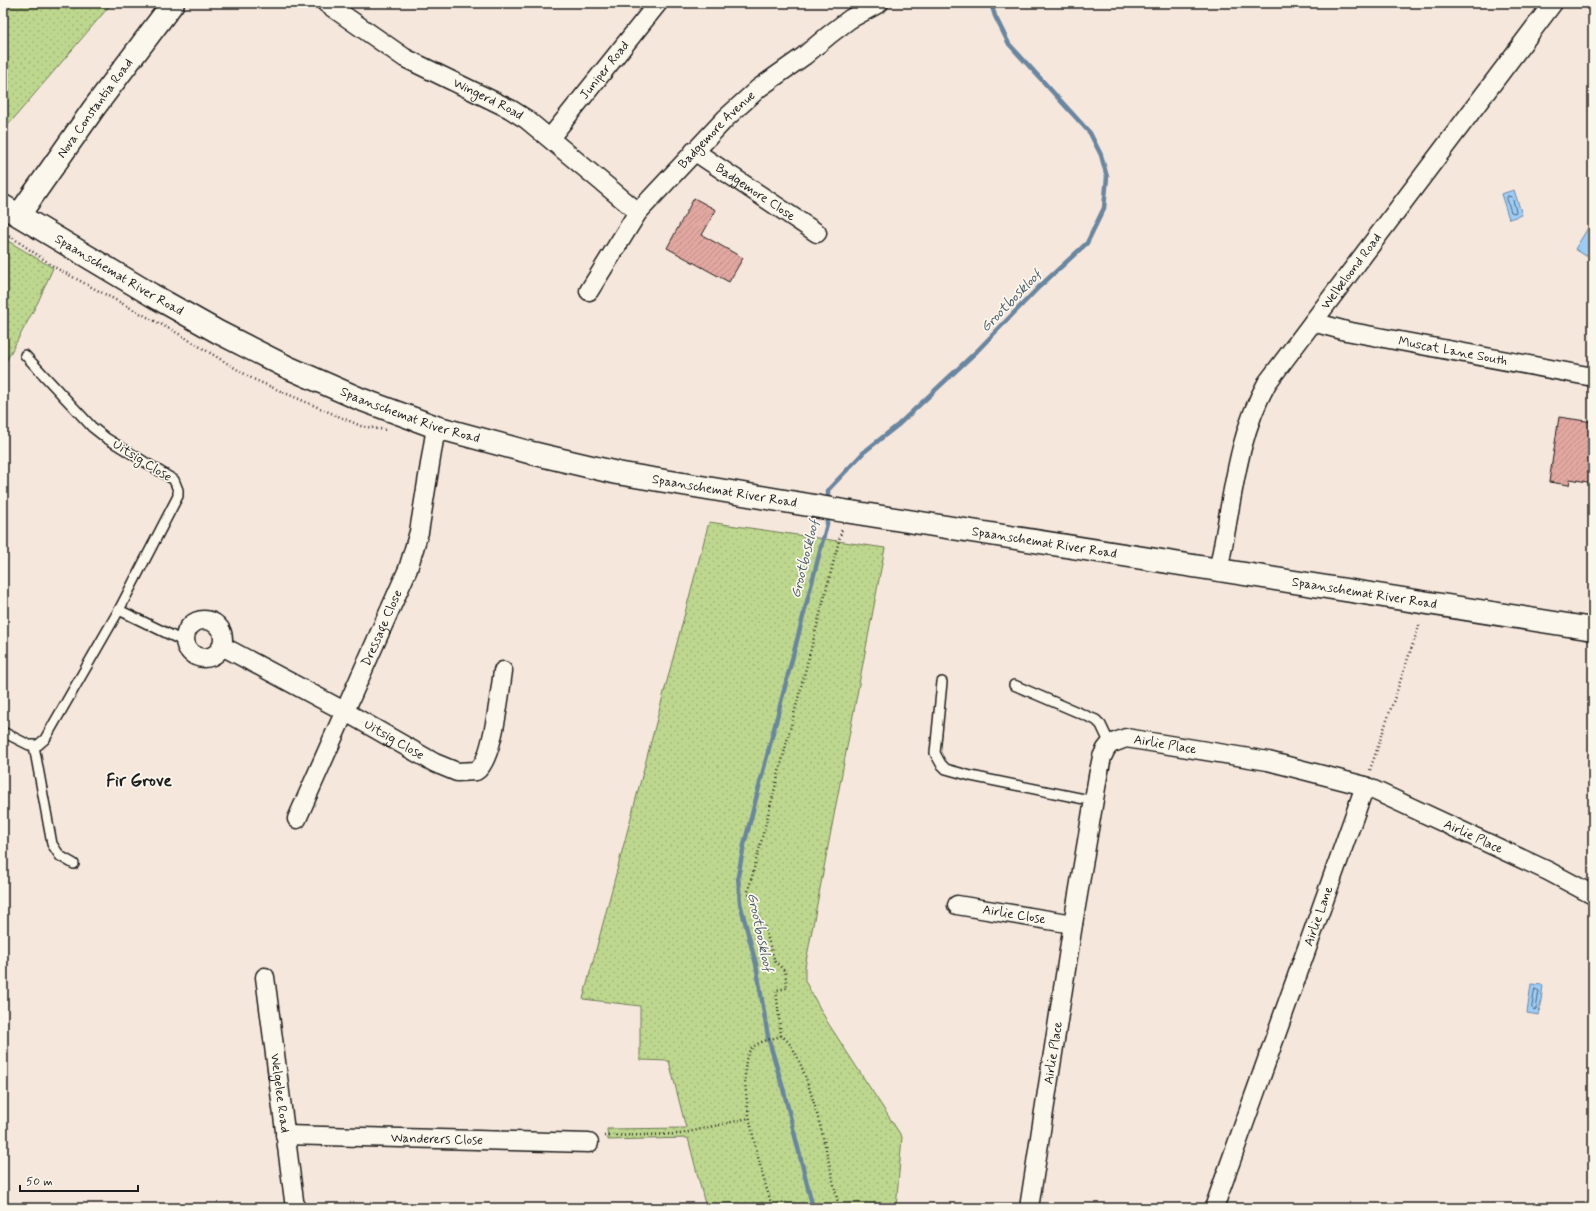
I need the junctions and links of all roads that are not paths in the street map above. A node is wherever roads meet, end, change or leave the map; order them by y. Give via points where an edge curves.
1 (173, 3) edge
2 (658, 3) edge
3 (879, 3) edge
4 (1552, 3) edge
5 (337, 6) edge
6 (550, 138) junction
7 (694, 151) junction
8 (11, 210) edge
9 (638, 212) junction
10 (817, 233) dead end
11 (589, 291) dead end
12 (1313, 322) junction
13 (25, 355) dead end
14 (1593, 377) edge
15 (436, 427) junction
16 (1218, 571) junction
17 (119, 610) junction
18 (1593, 630) edge
19 (185, 642) junction
20 (222, 646) junction
21 (503, 671) dead end
22 (942, 682) dead end
23 (1014, 685) dead end
24 (344, 711) junction
25 (3, 732) edge
26 (1110, 744) junction
27 (34, 746) junction
28 (1365, 786) junction
29 (1094, 801) junction
30 (297, 819) dead end
31 (74, 864) dead end
32 (1593, 895) edge
33 (957, 905) dead end
34 (1073, 924) junction
35 (265, 977) dead end
36 (285, 1135) junction
37 (589, 1143) road end
38 (295, 1208) edge
39 (1029, 1208) edge
40 (1214, 1208) edge

1 - 8 main road, Nova Constantia Road via 94,108
2 - 6 street, Juniper Road
3 - 7 street, Badgemore Avenue via 850,19 759,88
4 - 12 street, Welbeloond Road
5 - 6 street, Wingerd Road via 405,58 510,109
6 - 9 street, Wingerd Road
7 - 9 street, Badgemore Avenue
7 - 10 street, Badgemore Close
8 - 15 main road, Spaanschemat River Road via 218,332 287,367 360,399
9 - 11 street, Badgemore Avenue
12 - 14 street, Muscat Lane South via 1346,331
12 - 16 street, Welbeloond Road via 1280,365 1256,404 1244,438
13 - 17 lane, Uitsig Close via 92,427 126,452 167,475 177,485 178,496
15 - 16 main road, Spaanschemat River Road via 532,453 617,472 833,514
15 - 24 street, Dressage Close via 415,549 400,590
16 - 18 main road, Spaanschemat River Road
17 - 19 lane
17 - 27 lane, Uitsig Close via 45,739
19 - 20 street via 190,653 201,658 213,655
19 - 20 street via 188,628 193,623 206,620 213,622 222,632
20 - 24 street, Uitsig Close
21 - 24 street, Uitsig Close via 498,710 486,758 482,767 476,771 457,772 435,763
22 - 29 lane via 935,752 946,769
23 - 26 lane via 1096,720
24 - 30 street, Dressage Close
25 - 27 lane
26 - 28 street, Airlie Place via 1126,738 1178,746 1268,761
26 - 29 street, Airlie Place via 1102,757
27 - 31 lane via 52,844 60,856
28 - 32 street, Airlie Place via 1541,867
28 - 40 street, Airlie Lane
29 - 34 street, Airlie Place
33 - 34 street, Airlie Close
34 - 39 street, Airlie Place
35 - 36 street, Welgelee Road
36 - 37 street, Wanderers Close
36 - 38 street, Welgelee Road

